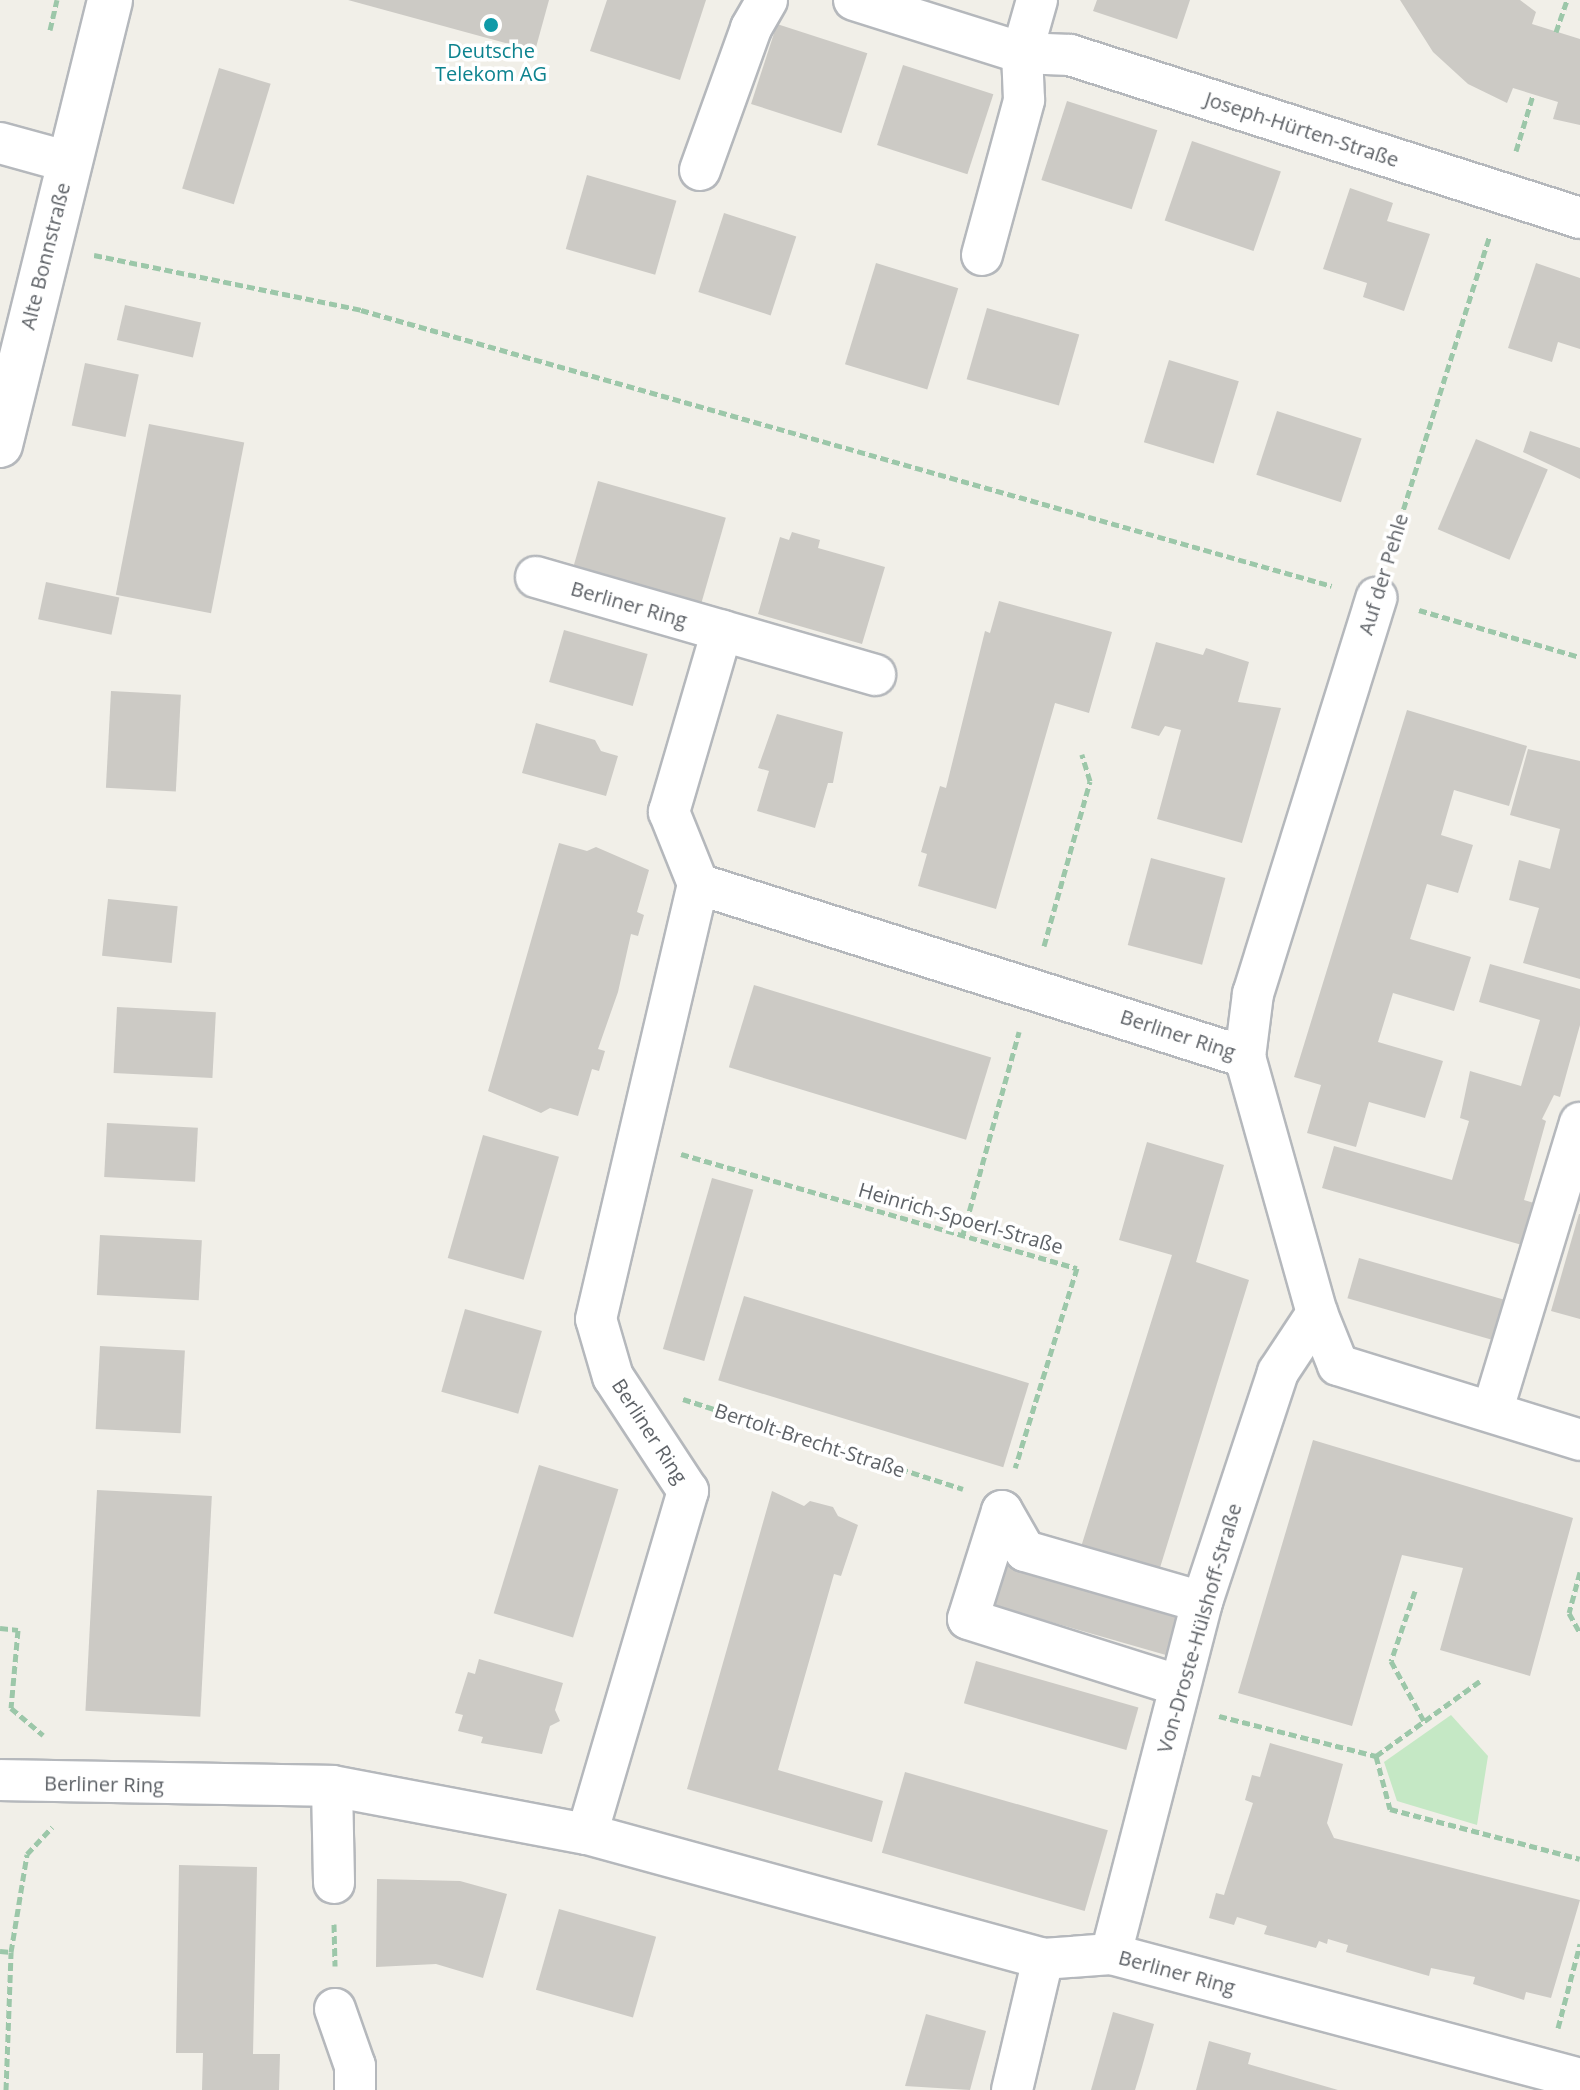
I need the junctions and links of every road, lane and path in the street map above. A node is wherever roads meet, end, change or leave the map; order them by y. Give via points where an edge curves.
1 (110, 0) edge
2 (767, 0) edge
3 (854, 0) edge
4 (1037, 0) edge
5 (1567, 0) edge
6 (1556, 32) dead end
7 (1022, 53) junction
8 (1533, 95) dead end
9 (0, 143) edge
10 (69, 162) junction
11 (700, 170) dead end
12 (1503, 193) junction
13 (1580, 218) edge
14 (46, 245) junction
15 (982, 255) dead end
16 (0, 445) edge
17 (536, 577) dead end
18 (1376, 598) junction
19 (722, 631) junction
20 (1580, 657) edge
21 (875, 675) dead end
22 (698, 884) junction
23 (1245, 1057) junction
24 (1580, 1123) edge
25 (638, 1142) junction
26 (1317, 1313) junction
27 (613, 1377) junction
28 (1493, 1409) junction
29 (1580, 1440) edge
30 (1002, 1511) junction
31 (1580, 1572) edge
32 (1415, 1591) dead end
33 (1202, 1602) junction
34 (0, 1628) edge
35 (1580, 1633) edge
36 (1480, 1681) dead end
37 (1178, 1696) junction
38 (1424, 1721) junction
39 (1376, 1756) junction
40 (0, 1780) edge
41 (55, 1785) junction
42 (332, 1786) junction
43 (587, 1834) junction
44 (1580, 1859) edge
45 (334, 1883) joint
46 (1580, 1944) edge
47 (0, 1951) edge
48 (11, 1952) junction
49 (1111, 1954) junction
50 (1043, 1959) junction
51 (335, 2009) joint
52 (1564, 2075) edge
53 (1503, 2076) edge
54 (6, 2090) edge
55 (355, 2090) edge
56 (1012, 2090) edge

1 - 10 main road, Alte Bonnstraße
2 - 11 street via 751,28
3 - 7 street, Joseph-Hürten-Straße
4 - 7 street
5 - 6 path
7 - 12 street, Joseph-Hürten-Straße via 1070,55
7 - 15 street via 1024,100
8 - 12 path, Auf der Pehle
9 - 10 street, Alte Bonnstraße
10 - 14 main road, Alte Bonnstraße
12 - 13 street, Joseph-Hürten-Straße
12 - 18 path, Auf der Pehle
14 - 16 main road, Alte Bonnstraße
14 - 18 path via 361,310
17 - 19 street, Berliner Ring
18 - 20 path
18 - 23 street, Auf der Pehle via 1253,994
19 - 21 street, Berliner Ring
19 - 22 street via 669,812
22 - 23 street, Berliner Ring
22 - 25 street, Berliner Ring
23 - 26 street, Berliner Ring
24 - 28 street
25 - 27 street, Berliner Ring via 596,1319
25 - 30 path, Heinrich-Spoerl-Straße via 1077,1268
26 - 28 street, Berliner Ring via 1338,1365
26 - 33 street, Von-Droste-Hülshoff-Straße via 1278,1372
27 - 30 path, Bertolt-Brecht-Straße via 969,1491
27 - 43 street, Berliner Ring via 688,1491
28 - 29 street, Berliner Ring
30 - 33 street via 1025,1551
30 - 37 street via 968,1619
31 - 35 path via 1569,1613
32 - 38 path via 1391,1661
33 - 37 street, Von-Droste-Hülshoff-Straße
34 - 41 path via 18,1630 11,1708 27,1726 54,1741
36 - 38 path
37 - 39 path
37 - 49 street, Von-Droste-Hülshoff-Straße
38 - 39 path
39 - 44 path via 1390,1809
40 - 41 street, Berliner Ring
41 - 42 street, Berliner Ring
41 - 48 path via 52,1828 27,1854
42 - 43 street, Berliner Ring
42 - 45 street
43 - 50 street, Berliner Ring
45 - 51 path
46 - 52 path
47 - 48 path
48 - 54 path
49 - 50 street, Berliner Ring
49 - 53 street, Berliner Ring
50 - 56 street
51 - 55 street via 355,2066
52 - 53 street, Berliner Ring

